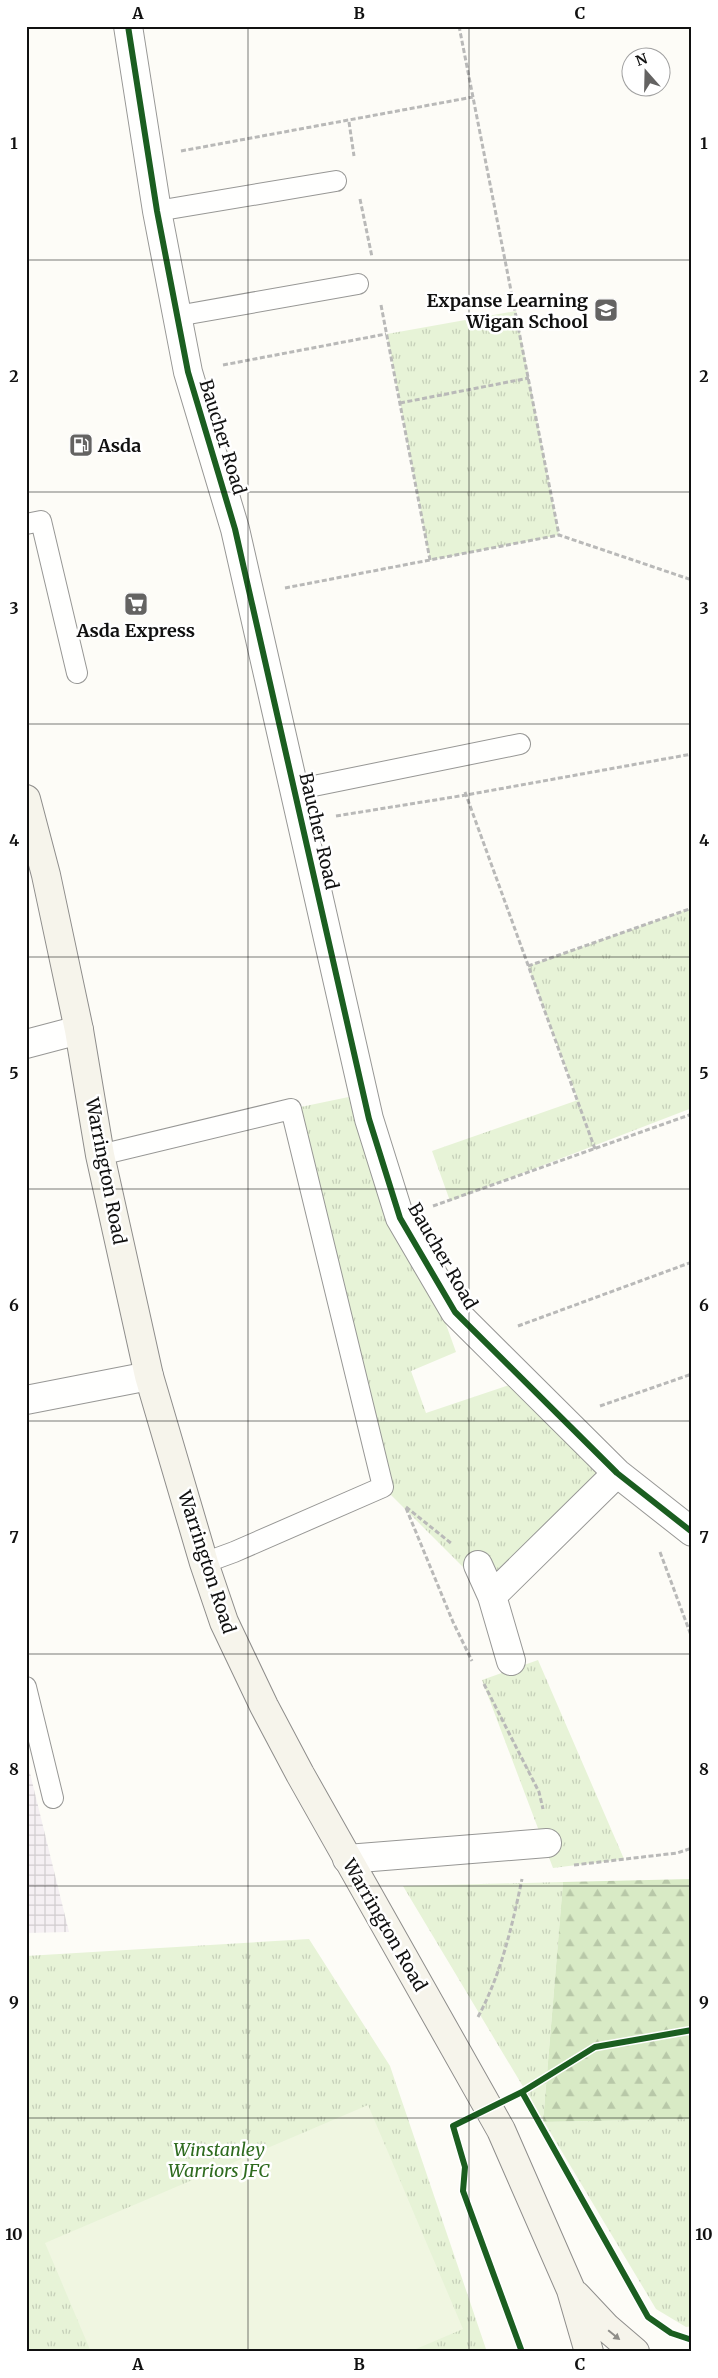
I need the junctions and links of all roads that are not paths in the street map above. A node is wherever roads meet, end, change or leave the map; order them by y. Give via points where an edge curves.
1 (128, 26) edge
2 (336, 181) dead end
3 (157, 211) junction
4 (358, 284) dead end
5 (177, 316) junction
6 (26, 524) edge
7 (77, 673) dead end
8 (520, 744) dead end
9 (294, 790) junction
10 (26, 799) edge
11 (79, 1030) junction
12 (26, 1044) edge
13 (100, 1155) junction
14 (150, 1376) junction
15 (26, 1400) edge
16 (617, 1473) junction
17 (692, 1532) edge
18 (204, 1563) junction
19 (478, 1566) road end
20 (492, 1596) junction
21 (511, 1661) dead end
22 (26, 1687) edge
23 (53, 1798) dead end
24 (547, 1844) dead end
25 (347, 1859) junction
26 (572, 2290) junction
27 (589, 2352) edge
28 (635, 2352) edge

1 - 3 street, Baucher Road
2 - 3 lane
3 - 5 street, Baucher Road
4 - 5 lane
5 - 9 street, Baucher Road via 188,372 235,529
6 - 7 lane via 41,521
8 - 9 lane
9 - 16 street, Baucher Road via 369,1119 400,1218 455,1312
10 - 11 main road, Warrington Road
11 - 12 street
11 - 13 main road, Warrington Road
13 - 14 main road, Warrington Road
13 - 18 lane via 291,1109 383,1487
14 - 15 street
14 - 18 main road, Warrington Road
16 - 17 street, Baucher Road
16 - 20 street
18 - 25 main road, Warrington Road via 224,1622 264,1706
19 - 20 street
20 - 21 street
22 - 23 lane
24 - 25 street
25 - 26 main road, Warrington Road via 501,2130
26 - 27 main road, Warrington Road
26 -> 28 main road, Warrington Road via 607,2328

